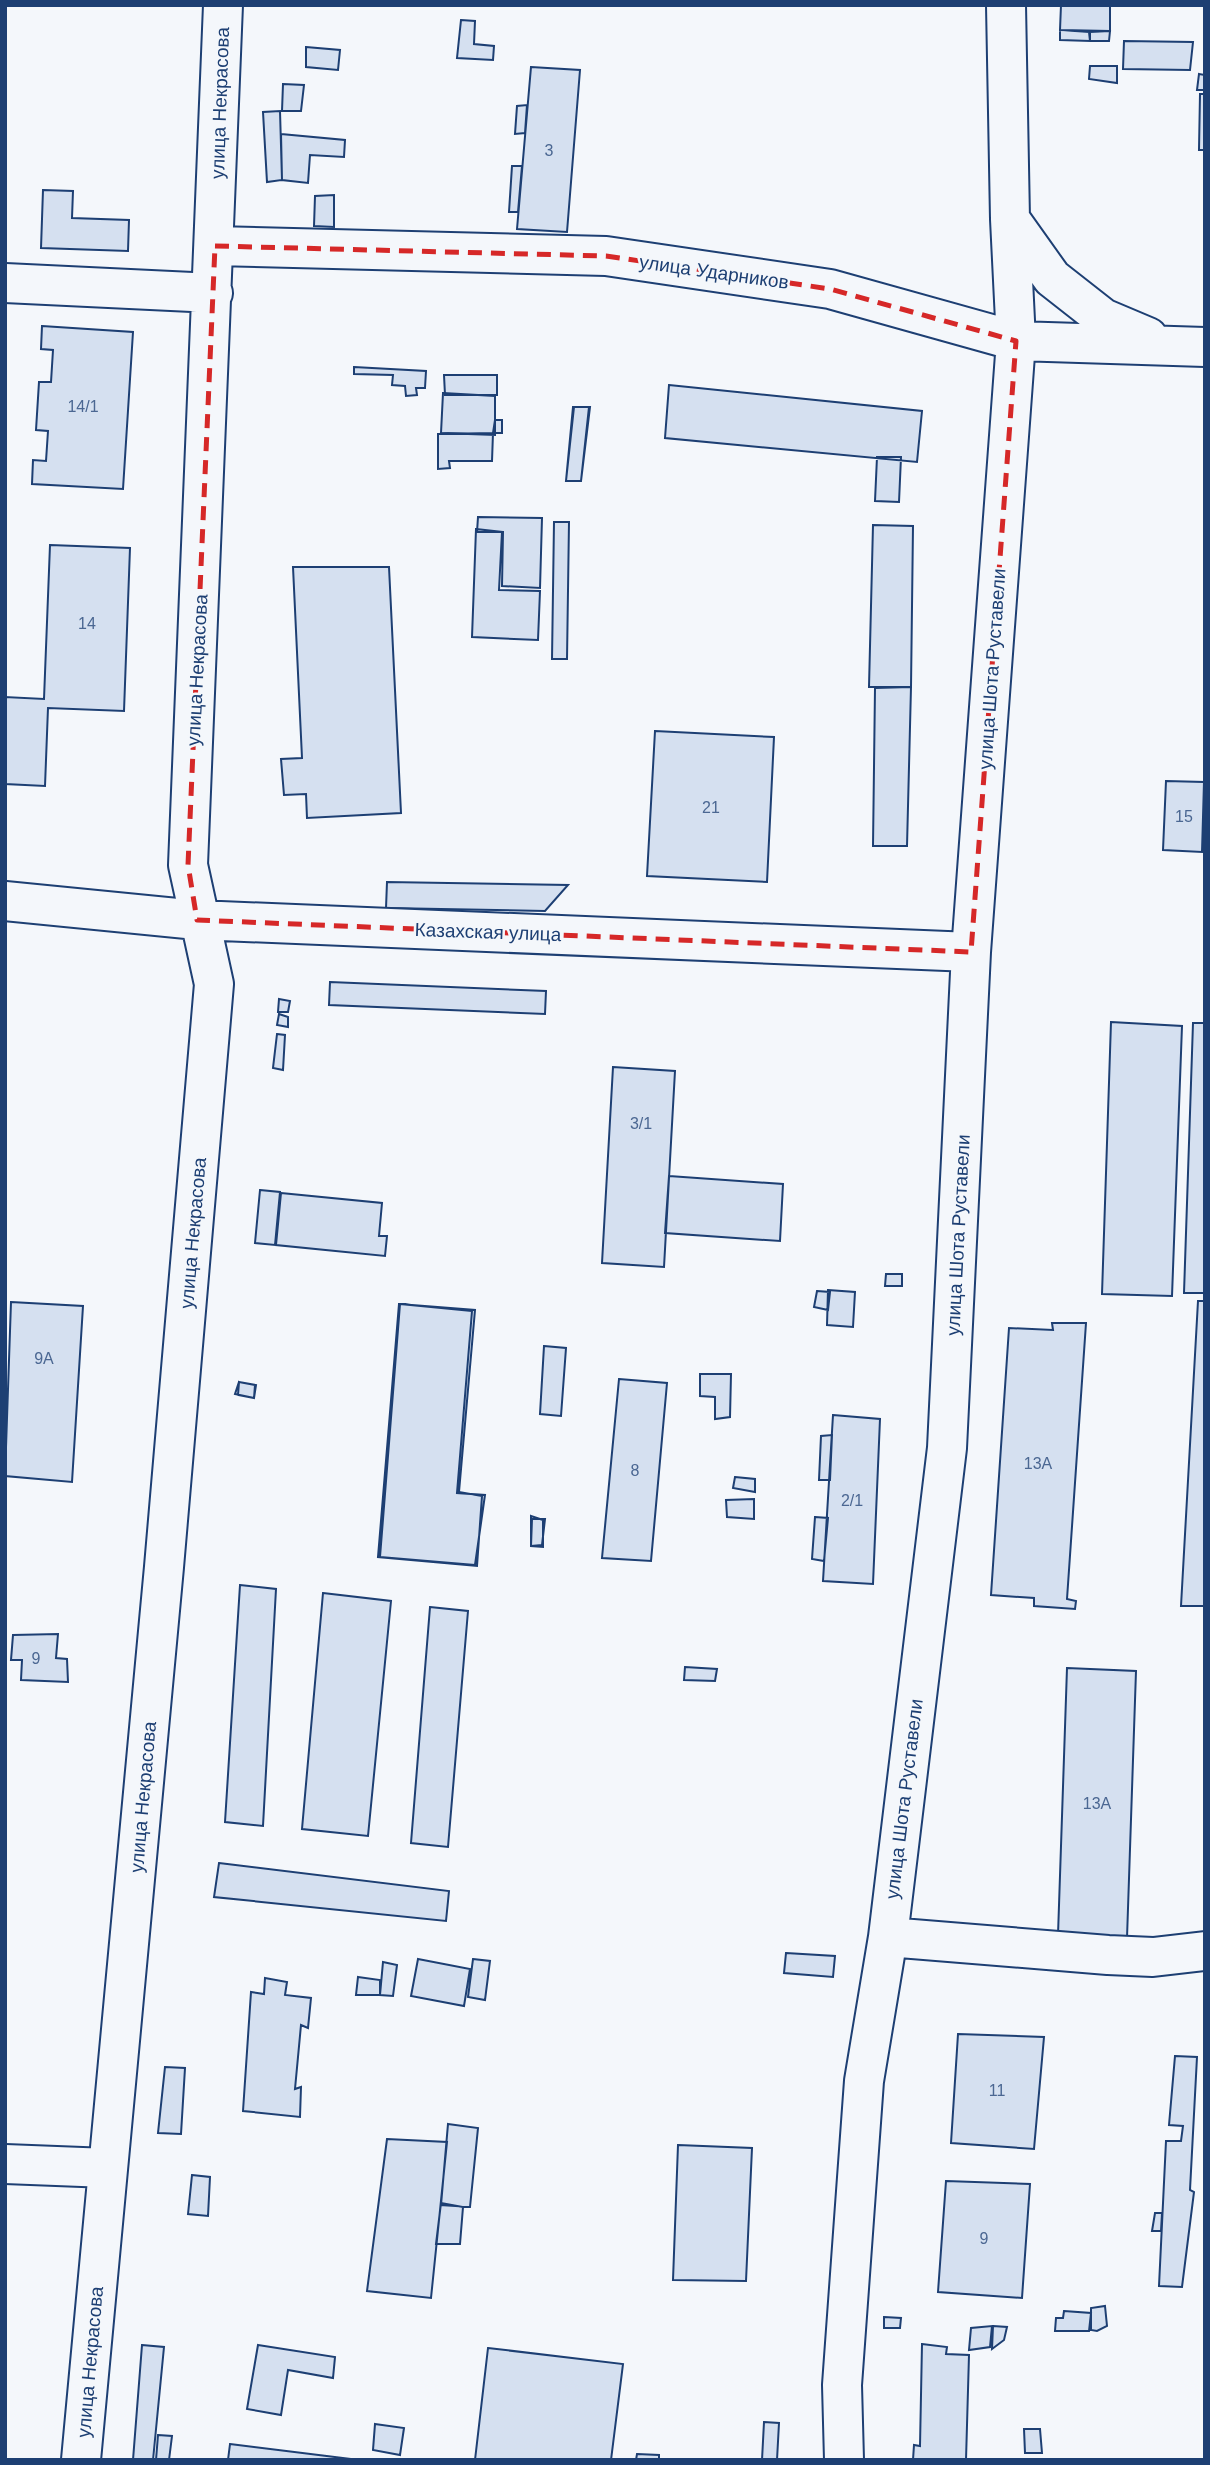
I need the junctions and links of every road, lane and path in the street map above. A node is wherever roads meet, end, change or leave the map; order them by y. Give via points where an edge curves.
1 (223, 5) edge
2 (1006, 5) edge
3 (1010, 219) junction
4 (215, 246) junction
5 (5, 283) edge
6 (213, 293) junction
7 (1016, 341) junction
8 (1187, 346) edge
9 (5, 901) edge
10 (197, 920) junction
11 (971, 952) junction
12 (888, 1937) junction
13 (1205, 1951) edge
14 (5, 2164) edge
15 (108, 2168) junction
16 (81, 2460) edge
17 (844, 2460) edge

1 - 4 street, улица Некрасова
2 - 3 street, улица Шота Руставели
3 - 7 street, улица Шота Руставели
3 - 8 street via 1052,278 1103,318
4 - 6 street, улица Некрасова
4 - 7 street, улица Ударников via 606,256 830,289
5 - 6 street
6 - 10 street, улица Некрасова via 188,865
7 - 8 street, улица Ударников
7 - 11 street, улица Шота Руставели
9 - 10 street, Казахская улица
10 - 11 street, Казахская улица
10 - 15 street, улица Некрасова via 214,984
11 - 12 street, улица Шота Руставели via 947,1448
12 - 13 street via 1153,1957
12 - 17 street, улица Шота Руставели via 864,2081 842,2385
14 - 15 street
15 - 16 street, улица Некрасова

